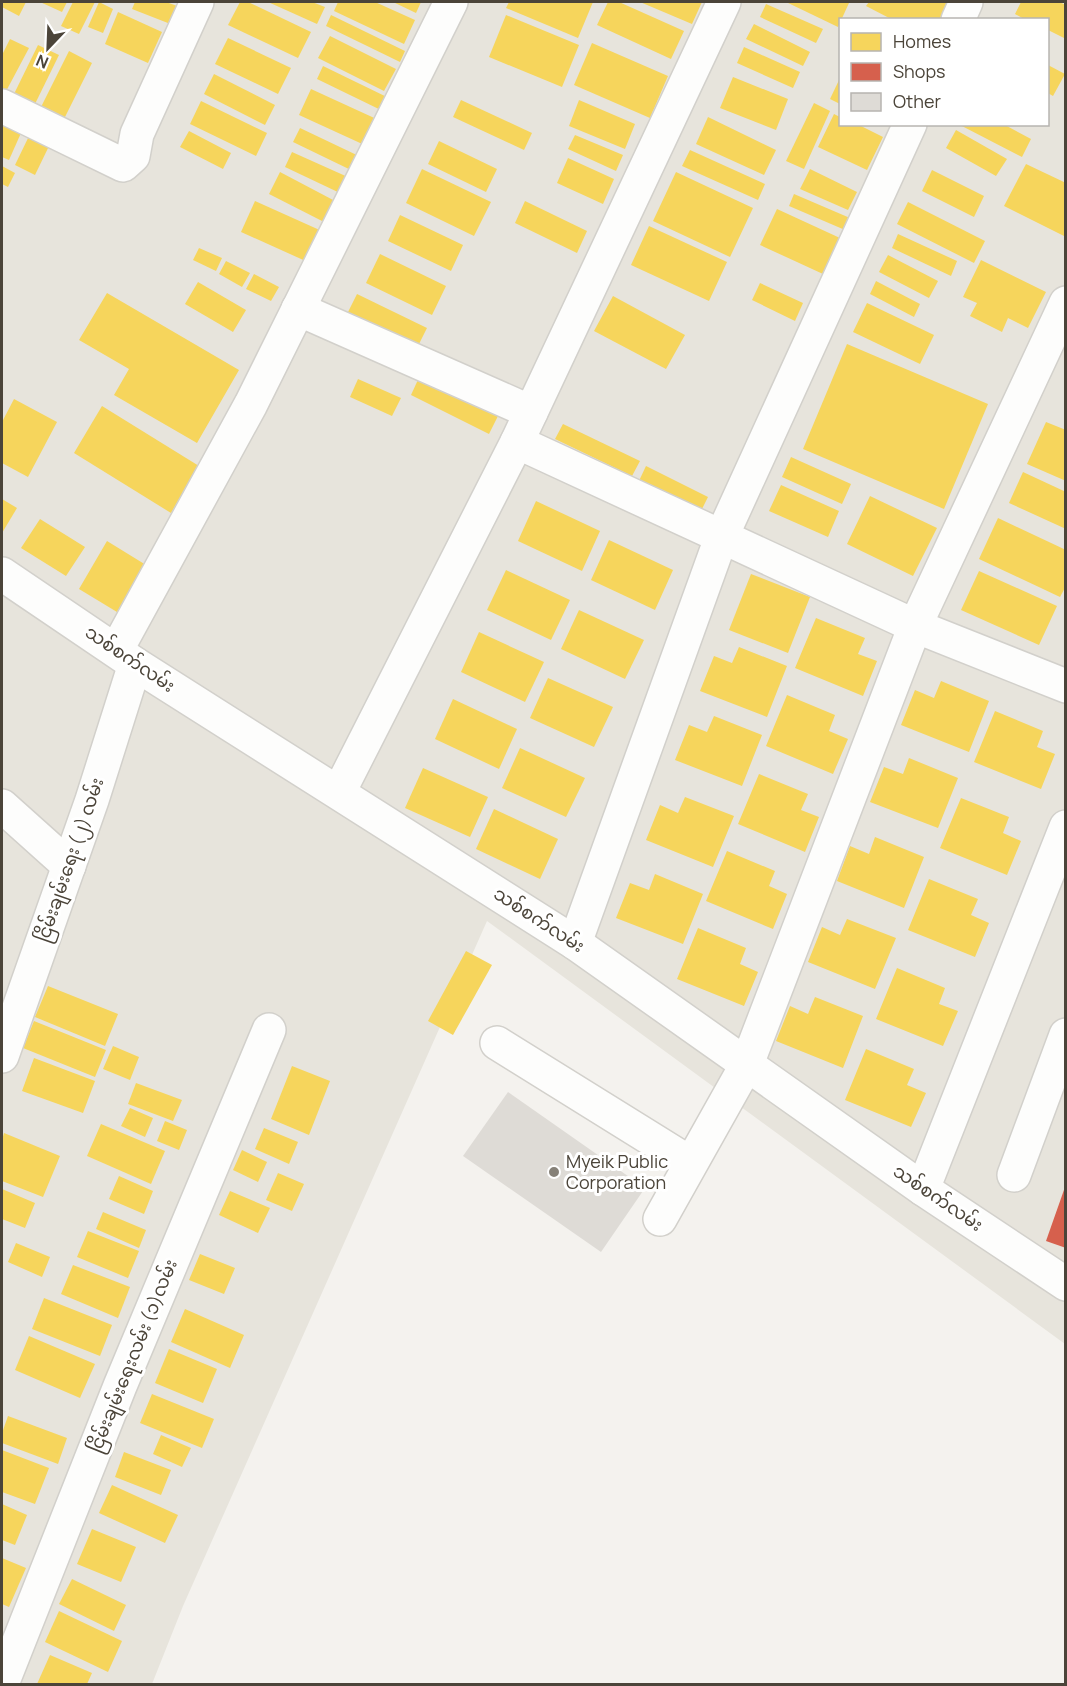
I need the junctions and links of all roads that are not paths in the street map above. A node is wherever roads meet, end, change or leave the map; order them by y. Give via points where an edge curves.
1 (197, 2) edge
2 (451, 2) edge
3 (724, 2) edge
4 (966, 2) edge
5 (959, 18) edge
6 (2, 106) edge
7 (909, 126) edge
8 (1065, 303) edge
9 (298, 309) junction
10 (531, 412) junction
11 (517, 442) junction
12 (721, 538) junction
13 (2, 574) edge
14 (915, 626) junction
15 (126, 657) junction
16 (1065, 686) edge
17 (339, 792) junction
18 (2, 806) edge
19 (1065, 827) edge
20 (69, 866) junction
21 (575, 943) junction
22 (269, 1030) dead end
23 (1065, 1035) edge
24 (497, 1043) dead end
25 (2, 1056) edge
26 (747, 1064) junction
27 (690, 1163) junction
28 (1014, 1175) dead end
29 (923, 1189) junction
30 (660, 1220) dead end
31 (1065, 1284) edge
32 (2, 1684) edge

1 - 6 street via 137,134 133,156 123,165
2 - 9 street, ငြိမ်းချမ်းရေး (၂) လမ်း
3 - 10 street
4 - 5 street
7 - 12 street
8 - 14 street
9 - 10 street
9 - 15 street, ငြိမ်းချမ်းရေး (၂) လမ်း
10 - 11 street
11 - 12 street
11 - 17 street
12 - 14 street
12 - 21 street
13 - 15 street, သစ်စက်လမ်း
14 - 16 street
14 - 26 street
15 - 17 street, သစ်စက်လမ်း
15 - 20 street, ငြိမ်းချမ်းရေး (၂) လမ်း
17 - 21 street, သစ်စက်လမ်း
18 - 20 street
19 - 29 street
20 - 25 street, ငြိမ်းချမ်းရေး (၂) လမ်း
21 - 26 street, သစ်စက်လမ်း
22 - 32 street, ငြိမ်းချမ်းရေးလမ်း (၁)လမ်း via 120,1386
23 - 28 street
24 - 27 street
26 - 27 street
26 - 29 street, သစ်စက်လမ်း
27 - 30 street
29 - 31 street, သစ်စက်လမ်း

